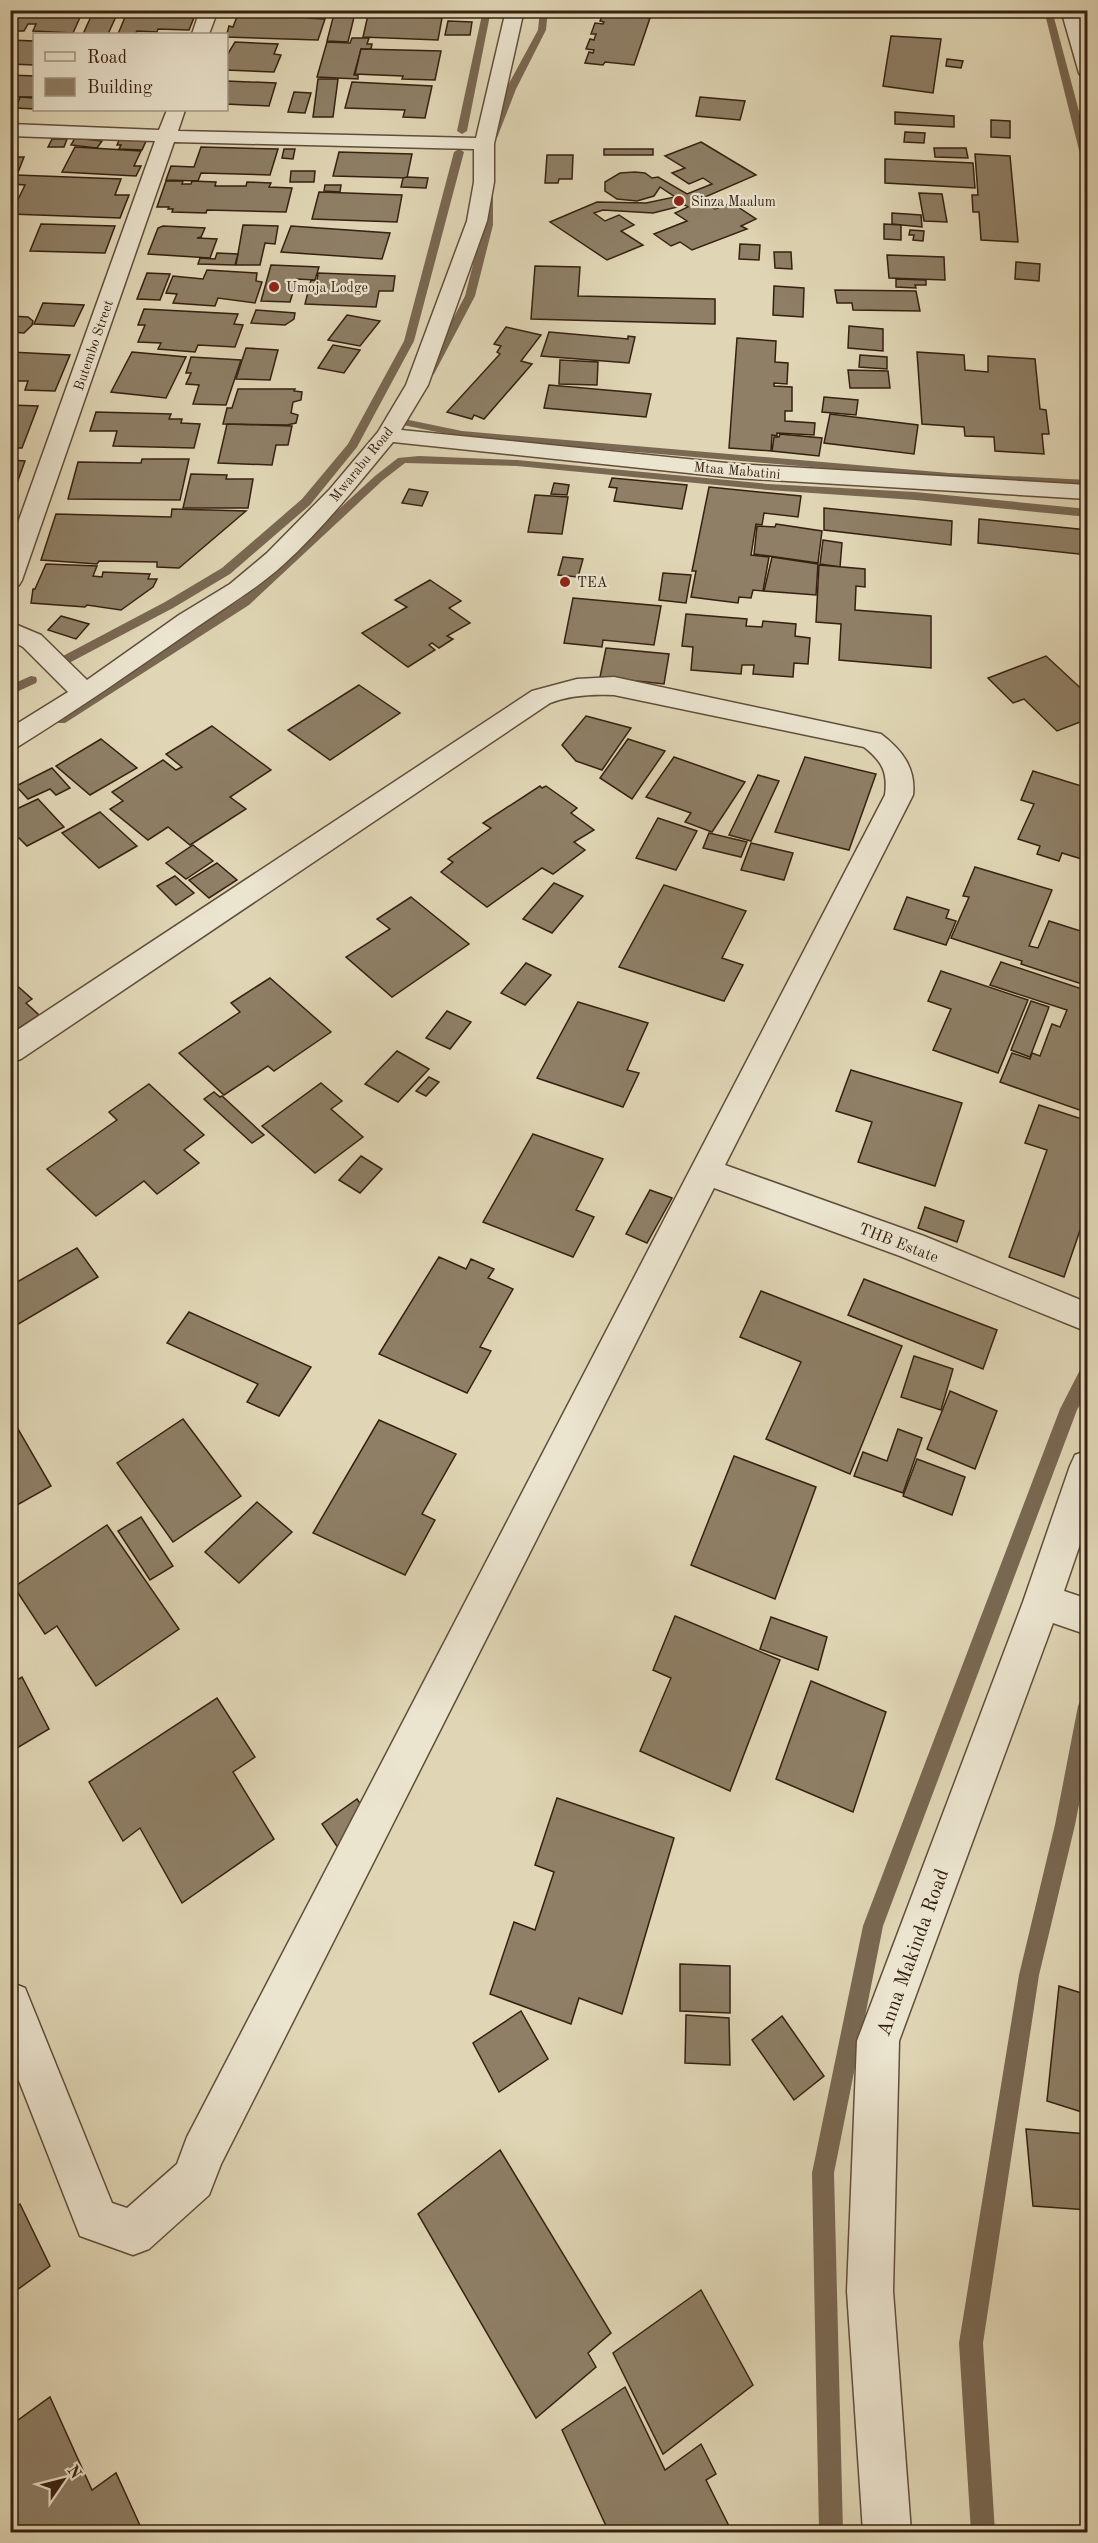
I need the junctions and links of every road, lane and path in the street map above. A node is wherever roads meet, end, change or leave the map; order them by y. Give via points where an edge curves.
1 (209, 10) edge
2 (515, 10) edge
3 (1070, 10) edge
4 (201, 33) edge
5 (1088, 73) edge
6 (176, 111) edge
7 (10, 129) edge
8 (166, 136) junction
9 (484, 144) junction
10 (387, 435) junction
11 (1088, 492) edge
12 (10, 580) edge
13 (10, 630) edge
14 (85, 693) junction
15 (10, 740) edge
16 (10, 1051) edge
17 (707, 1172) junction
18 (1088, 1318) edge
19 (1088, 1466) edge
20 (1042, 1602) junction
21 (1088, 1617) edge
22 (10, 2003) edge
23 (887, 2532) edge

1 - 4 street
2 - 9 street, Mwarabu Road
3 - 5 street
6 - 8 street, Butembo Street
7 - 8 street
8 - 9 street
8 - 12 street, Butembo Street
9 - 10 street, Mwarabu Road via 484,182 477,221 417,385
10 - 11 street, Mtaa Mabatini via 736,471
10 - 14 street, Mwarabu Road via 338,494 239,590
13 - 14 street via 32,641
14 - 15 street, Mwarabu Road
16 - 17 street via 541,697 563,688 614,686 872,740 891,754 901,775 899,795
17 - 18 street, THB Estate via 912,1245
17 - 22 street via 193,2179 133,2233 96,2220
19 - 20 street, Anna Makinda Road
20 - 21 street
20 - 23 street, Anna Makinda Road via 879,2041 870,2291

